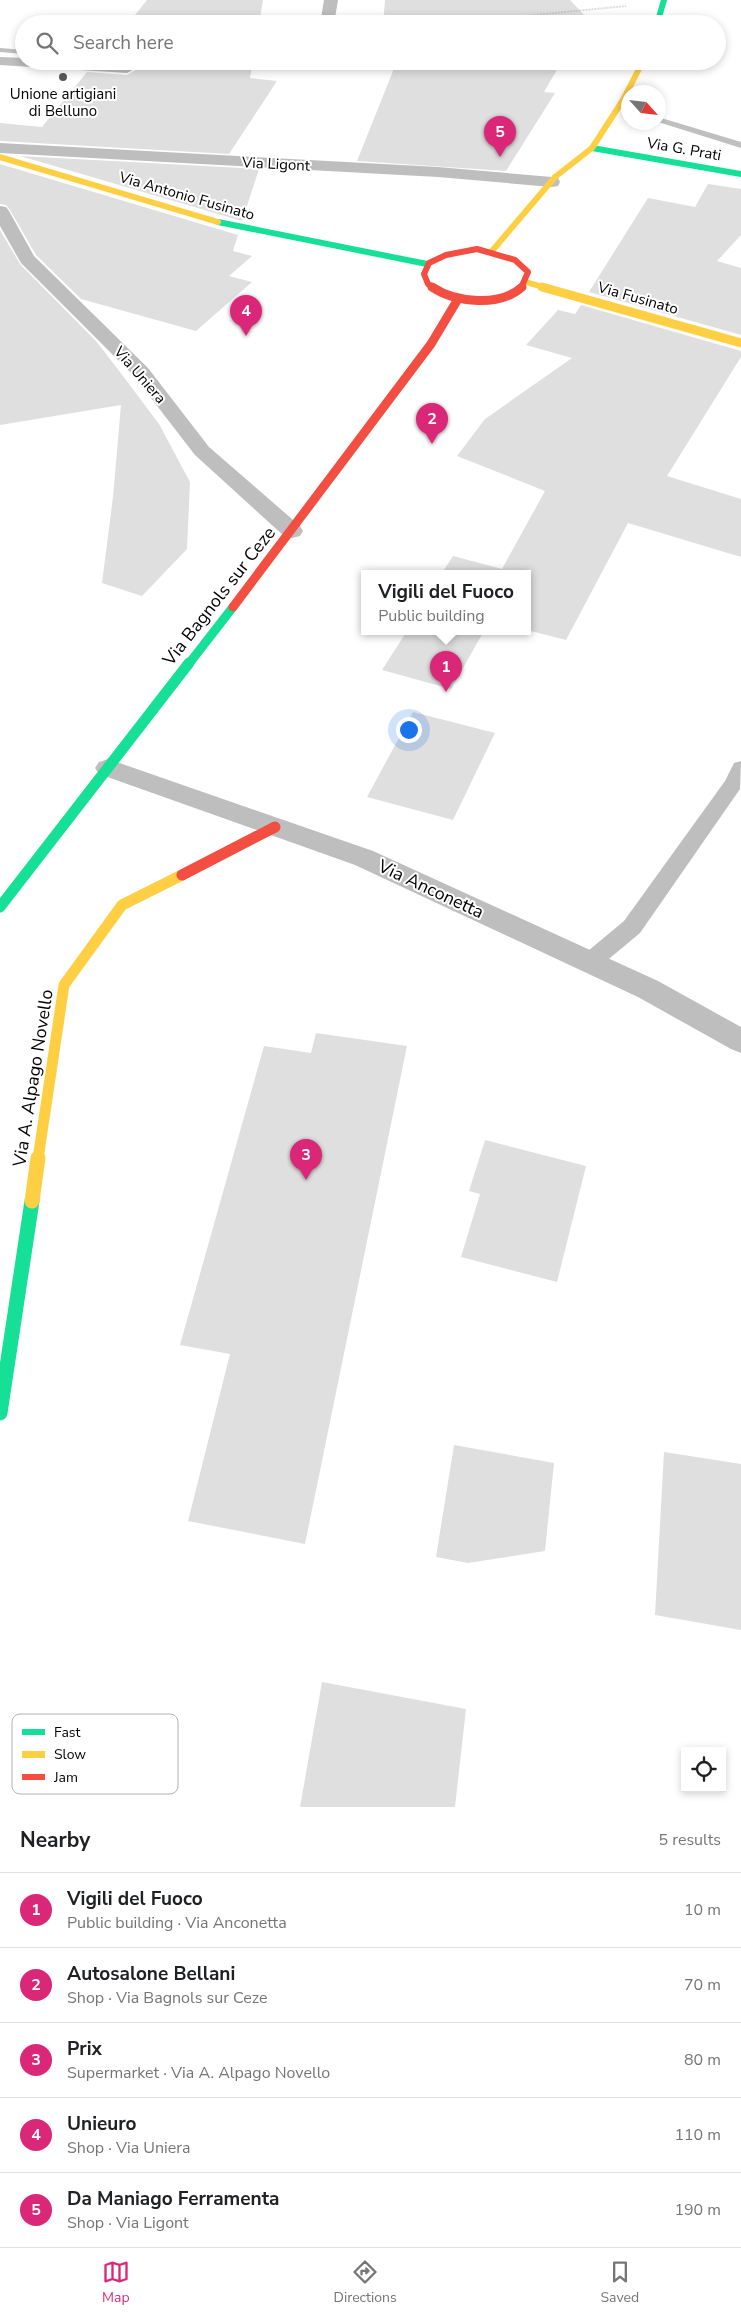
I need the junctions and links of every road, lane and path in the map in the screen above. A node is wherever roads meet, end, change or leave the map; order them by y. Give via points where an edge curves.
1 (331, 0) edge
2 (664, 0) edge
3 (631, 6) dead end
4 (328, 15) edge
5 (537, 15) edge
6 (660, 15) edge
7 (0, 61) edge
8 (15, 62) edge
9 (639, 70) edge
10 (0, 148) edge
11 (592, 148) junction
12 (0, 157) edge
13 (741, 174) edge
14 (552, 182) junction
15 (0, 211) edge
16 (492, 251) junction
17 (427, 264) junction
18 (526, 282) junction
19 (458, 299) junction
20 (741, 343) edge
21 (292, 531) junction
22 (108, 768) junction
23 (741, 768) edge
24 (275, 827) junction
25 (0, 907) edge
26 (590, 962) junction
27 (741, 1041) edge
28 (0, 1413) edge

1 - 4 street
2 - 6 main road
3 - 5 path
7 - 8 street
9 - 11 main road
10 - 14 street, Via Ligont via 438,172
11 - 13 main road, Via G. Prati
11 - 14 main road
12 - 17 main road, Via Antonio Fusinato via 230,226
14 - 16 main road
15 - 21 street, Via Uniera via 27,259 141,372 202,451
16 - 17 main road via 461,250 435,258
16 - 18 main road via 516,260 524,267
17 - 19 main road via 424,280 443,295
18 - 19 main road via 508,296 476,301
18 - 20 main road, Via Fusinato
19 - 21 main road, Via Bagnols sur Ceze via 431,344
21 - 22 main road, Via Bagnols sur Ceze
22 - 24 street, Via Anconetta
22 - 25 main road, Via Bagnols sur Ceze
23 - 26 lane via 632,927
24 - 26 street, Via Anconetta via 364,858
24 - 28 main road, Via A. Alpago Novello via 122,906 64,985
26 - 27 street, Via Anconetta via 648,989

